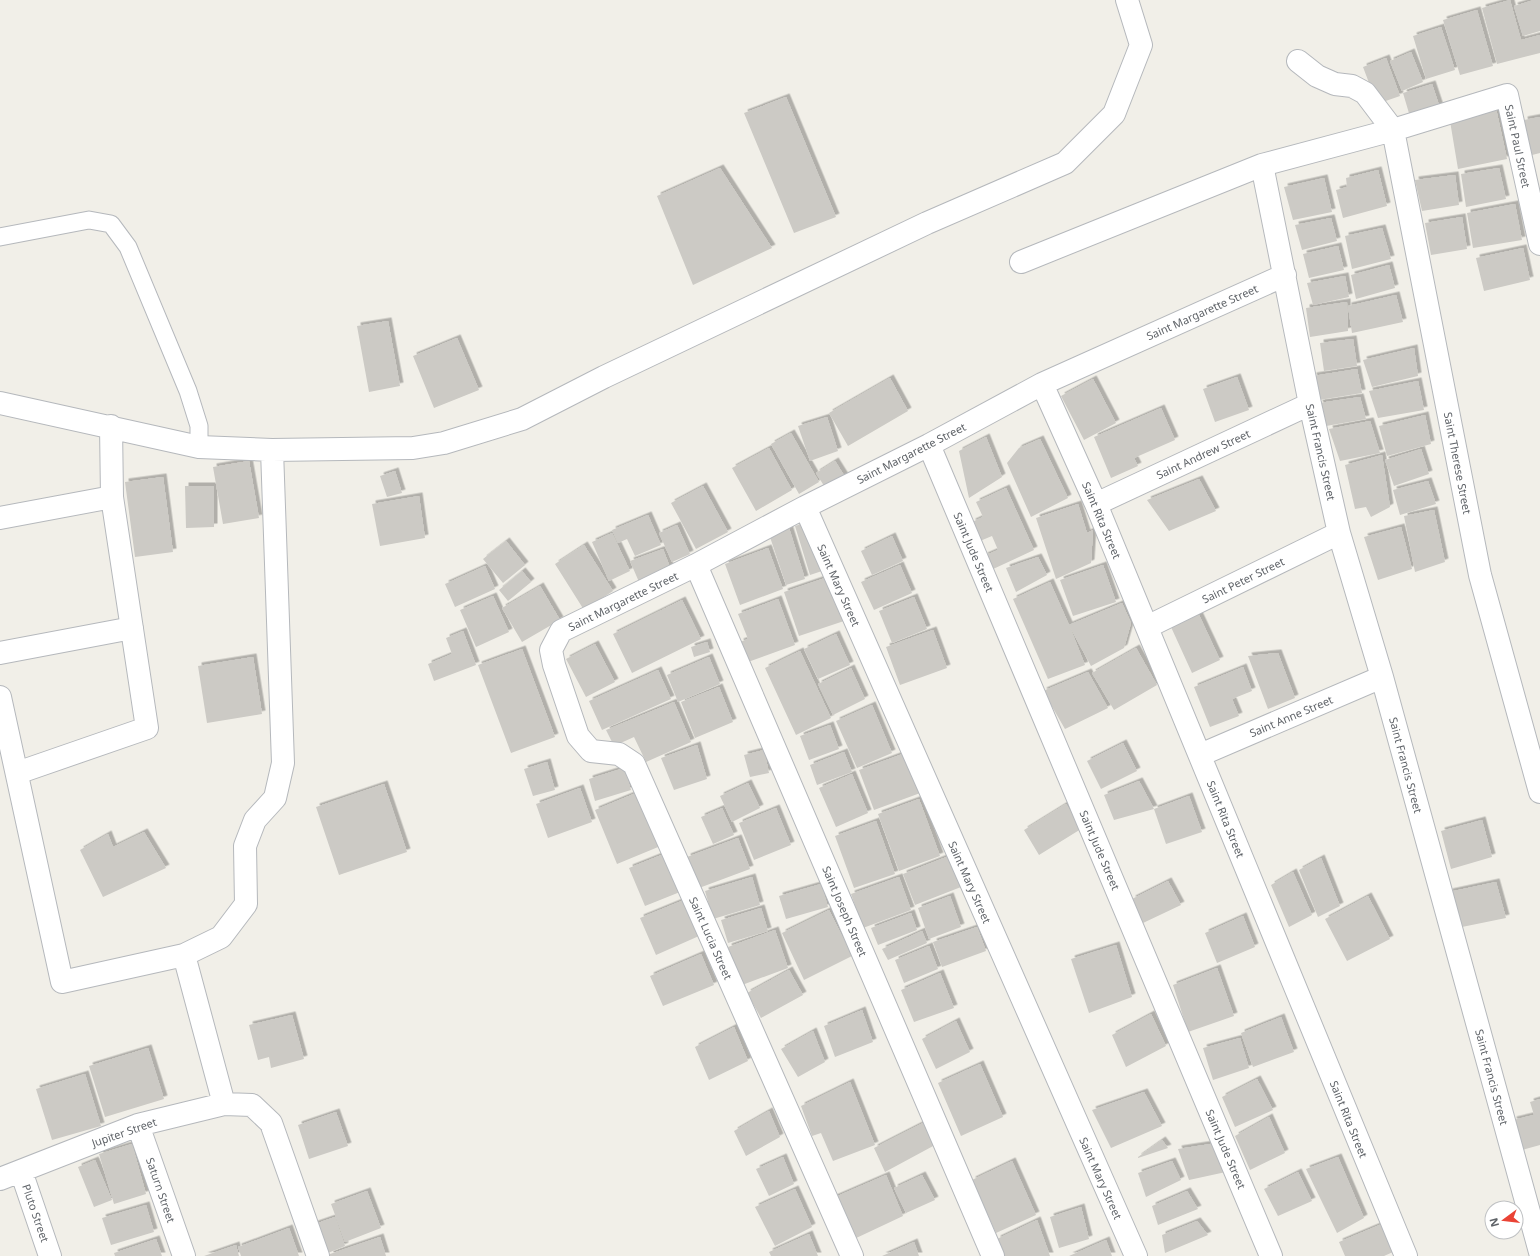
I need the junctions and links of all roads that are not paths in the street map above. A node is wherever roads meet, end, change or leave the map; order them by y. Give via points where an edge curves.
1 (1127, 0) edge
2 (1298, 61) dead end
3 (1393, 130) junction
4 (1262, 165) junction
5 (0, 237) edge
6 (1540, 244) edge
7 (1021, 262) dead end
8 (1285, 275) junction
9 (1042, 384) junction
10 (0, 403) edge
11 (1310, 404) junction
12 (111, 426) junction
13 (929, 445) junction
14 (199, 446) junction
15 (272, 450) junction
16 (112, 497) junction
17 (1096, 504) junction
18 (805, 507) junction
19 (0, 518) edge
20 (1340, 533) junction
21 (696, 565) junction
22 (1147, 627) junction
23 (132, 628) junction
24 (551, 650) joint
25 (0, 652) edge
26 (1382, 677) junction
27 (0, 698) edge
28 (1200, 755) junction
29 (17, 774) junction
30 (1540, 792) edge
31 (184, 955) junction
32 (224, 1104) junction
33 (138, 1125) junction
34 (21, 1171) junction
35 (0, 1179) edge
36 (1540, 1252) edge
37 (50, 1256) edge
38 (184, 1256) edge
39 (318, 1256) edge
40 (852, 1256) edge
41 (993, 1256) edge
42 (1136, 1256) edge
43 (1271, 1256) edge
44 (1406, 1256) edge

1 - 15 street via 1141,45 1114,114 1065,163 928,223 618,370 522,419 444,443 413,448
2 - 3 street via 1317,76 1335,84 1352,86 1365,93
3 - 4 street
3 - 6 street, Saint Paul Street via 1507,95
3 - 30 street, Saint Therese Street via 1480,575
4 - 7 street
4 - 8 street, Saint Francis Street
5 - 14 lane via 89,220 111,224 128,247 188,391 200,426
8 - 9 street, Saint Margarette Street
8 - 11 street, Saint Francis Street
9 - 13 street, Saint Margarette Street
9 - 17 street, Saint Rita Street
10 - 12 street
11 - 17 street, Saint Andrew Street
11 - 20 street, Saint Francis Street
12 - 14 street
12 - 16 street
13 - 18 street, Saint Margarette Street
13 - 43 street, Saint Jude Street
14 - 15 street
15 - 31 street via 283,764 275,798 255,820 244,846 246,904 221,937
16 - 19 street
16 - 23 street
17 - 22 street, Saint Rita Street
18 - 21 street, Saint Margarette Street
18 - 42 street, Saint Mary Street
20 - 22 street, Saint Peter Street
20 - 26 street, Saint Francis Street
21 - 24 street, Saint Margarette Street via 561,631
21 - 41 street, Saint Joseph Street
22 - 28 street, Saint Rita Street
23 - 25 street
23 - 29 street via 148,728
24 - 40 street, Saint Lucia Street via 578,736 591,751 619,754 634,764
26 - 28 street, Saint Anne Street
26 - 36 street, Saint Francis Street
27 - 29 street
28 - 44 street, Saint Rita Street
29 - 31 street via 62,982
31 - 32 street
32 - 33 street, Jupiter Street
32 - 39 street, Jupiter Street via 252,1106 271,1123
33 - 34 street, Jupiter Street
33 - 38 street, Saturn Street
34 - 35 street, Jupiter Street
34 - 37 street, Pluto Street

